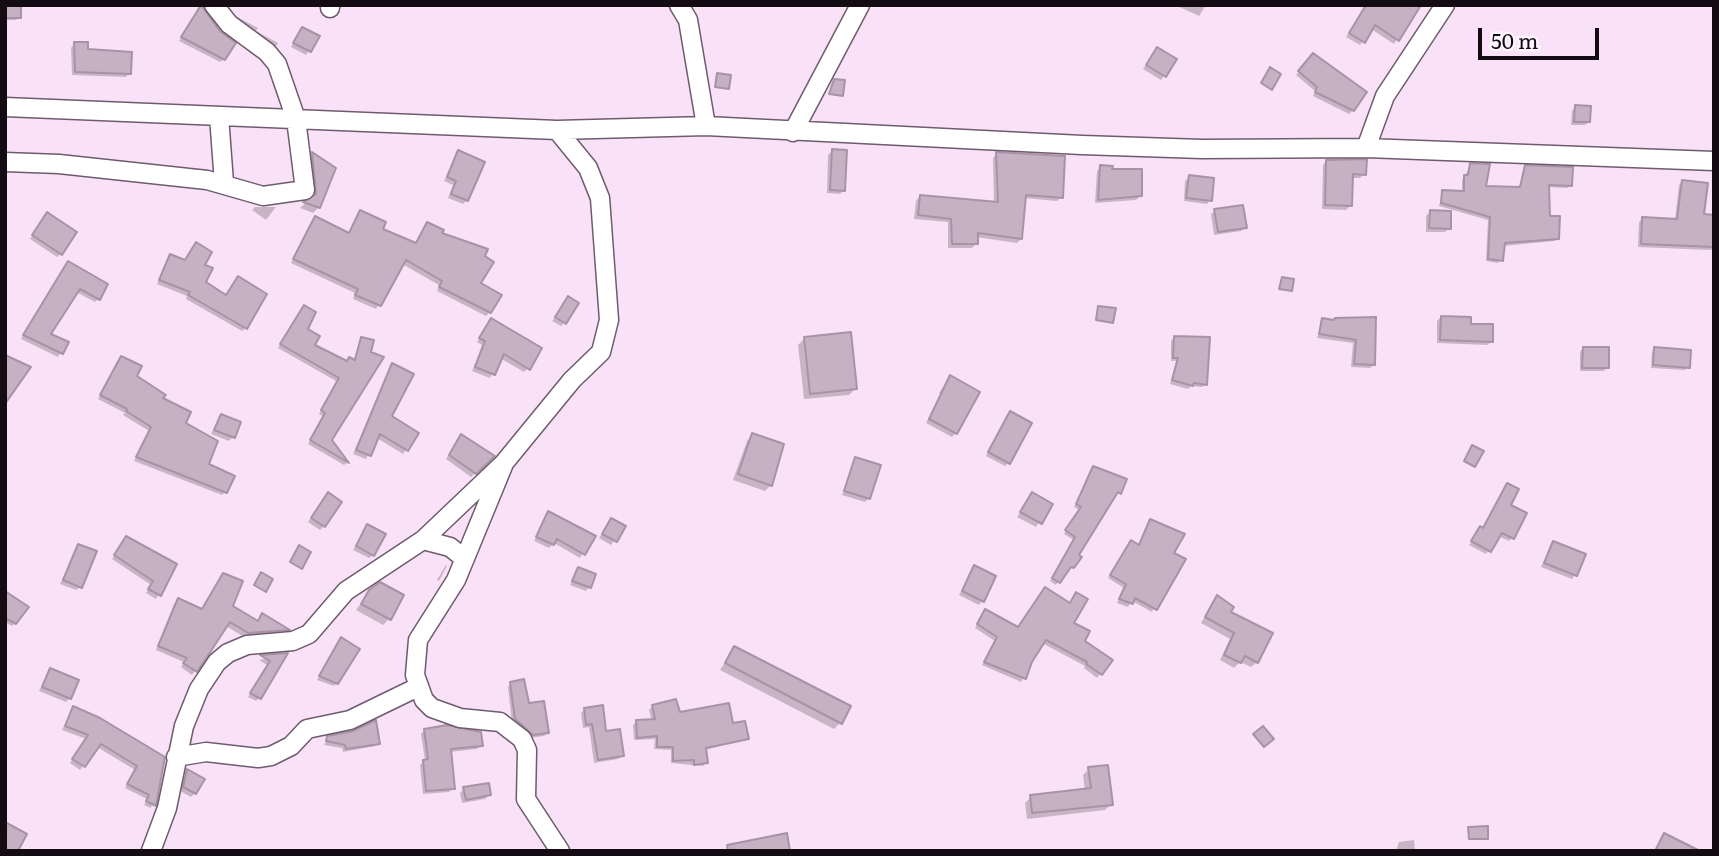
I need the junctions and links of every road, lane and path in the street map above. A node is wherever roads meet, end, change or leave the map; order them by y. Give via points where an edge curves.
1 (214, 5) edge
2 (679, 5) edge
3 (860, 5) edge
4 (1445, 5) edge
5 (5, 107) edge
6 (219, 116) junction
7 (296, 119) junction
8 (706, 126) junction
9 (557, 130) junction
10 (793, 132) junction
11 (1366, 148) junction
12 (1714, 161) edge
13 (5, 162) edge
14 (224, 183) junction
15 (504, 463) junction
16 (423, 540) junction
17 (466, 559) junction
18 (418, 687) junction
19 (176, 757) junction
20 (151, 851) edge
21 (560, 851) edge

1 - 7 street via 235,30 272,56
2 - 8 street via 688,20
3 - 10 street
4 - 11 street via 1385,96
5 - 6 street
6 - 7 street
6 - 14 street
7 - 9 street
7 - 14 street via 305,190 262,196
8 - 9 street
8 - 10 street
9 - 15 street via 588,168 600,198 609,320 597,357 572,380
10 - 11 street via 1202,149
11 - 12 street
13 - 14 street
15 - 16 street
15 - 17 street
16 - 17 street via 450,547
16 - 19 street via 346,590 304,638 247,645 228,653 199,689
17 - 18 street via 418,640 414,663
18 - 19 street via 350,720 307,729 291,746 271,756 206,752
18 - 21 street via 439,712 500,722 522,739 527,751 526,799
19 - 20 street via 167,808

